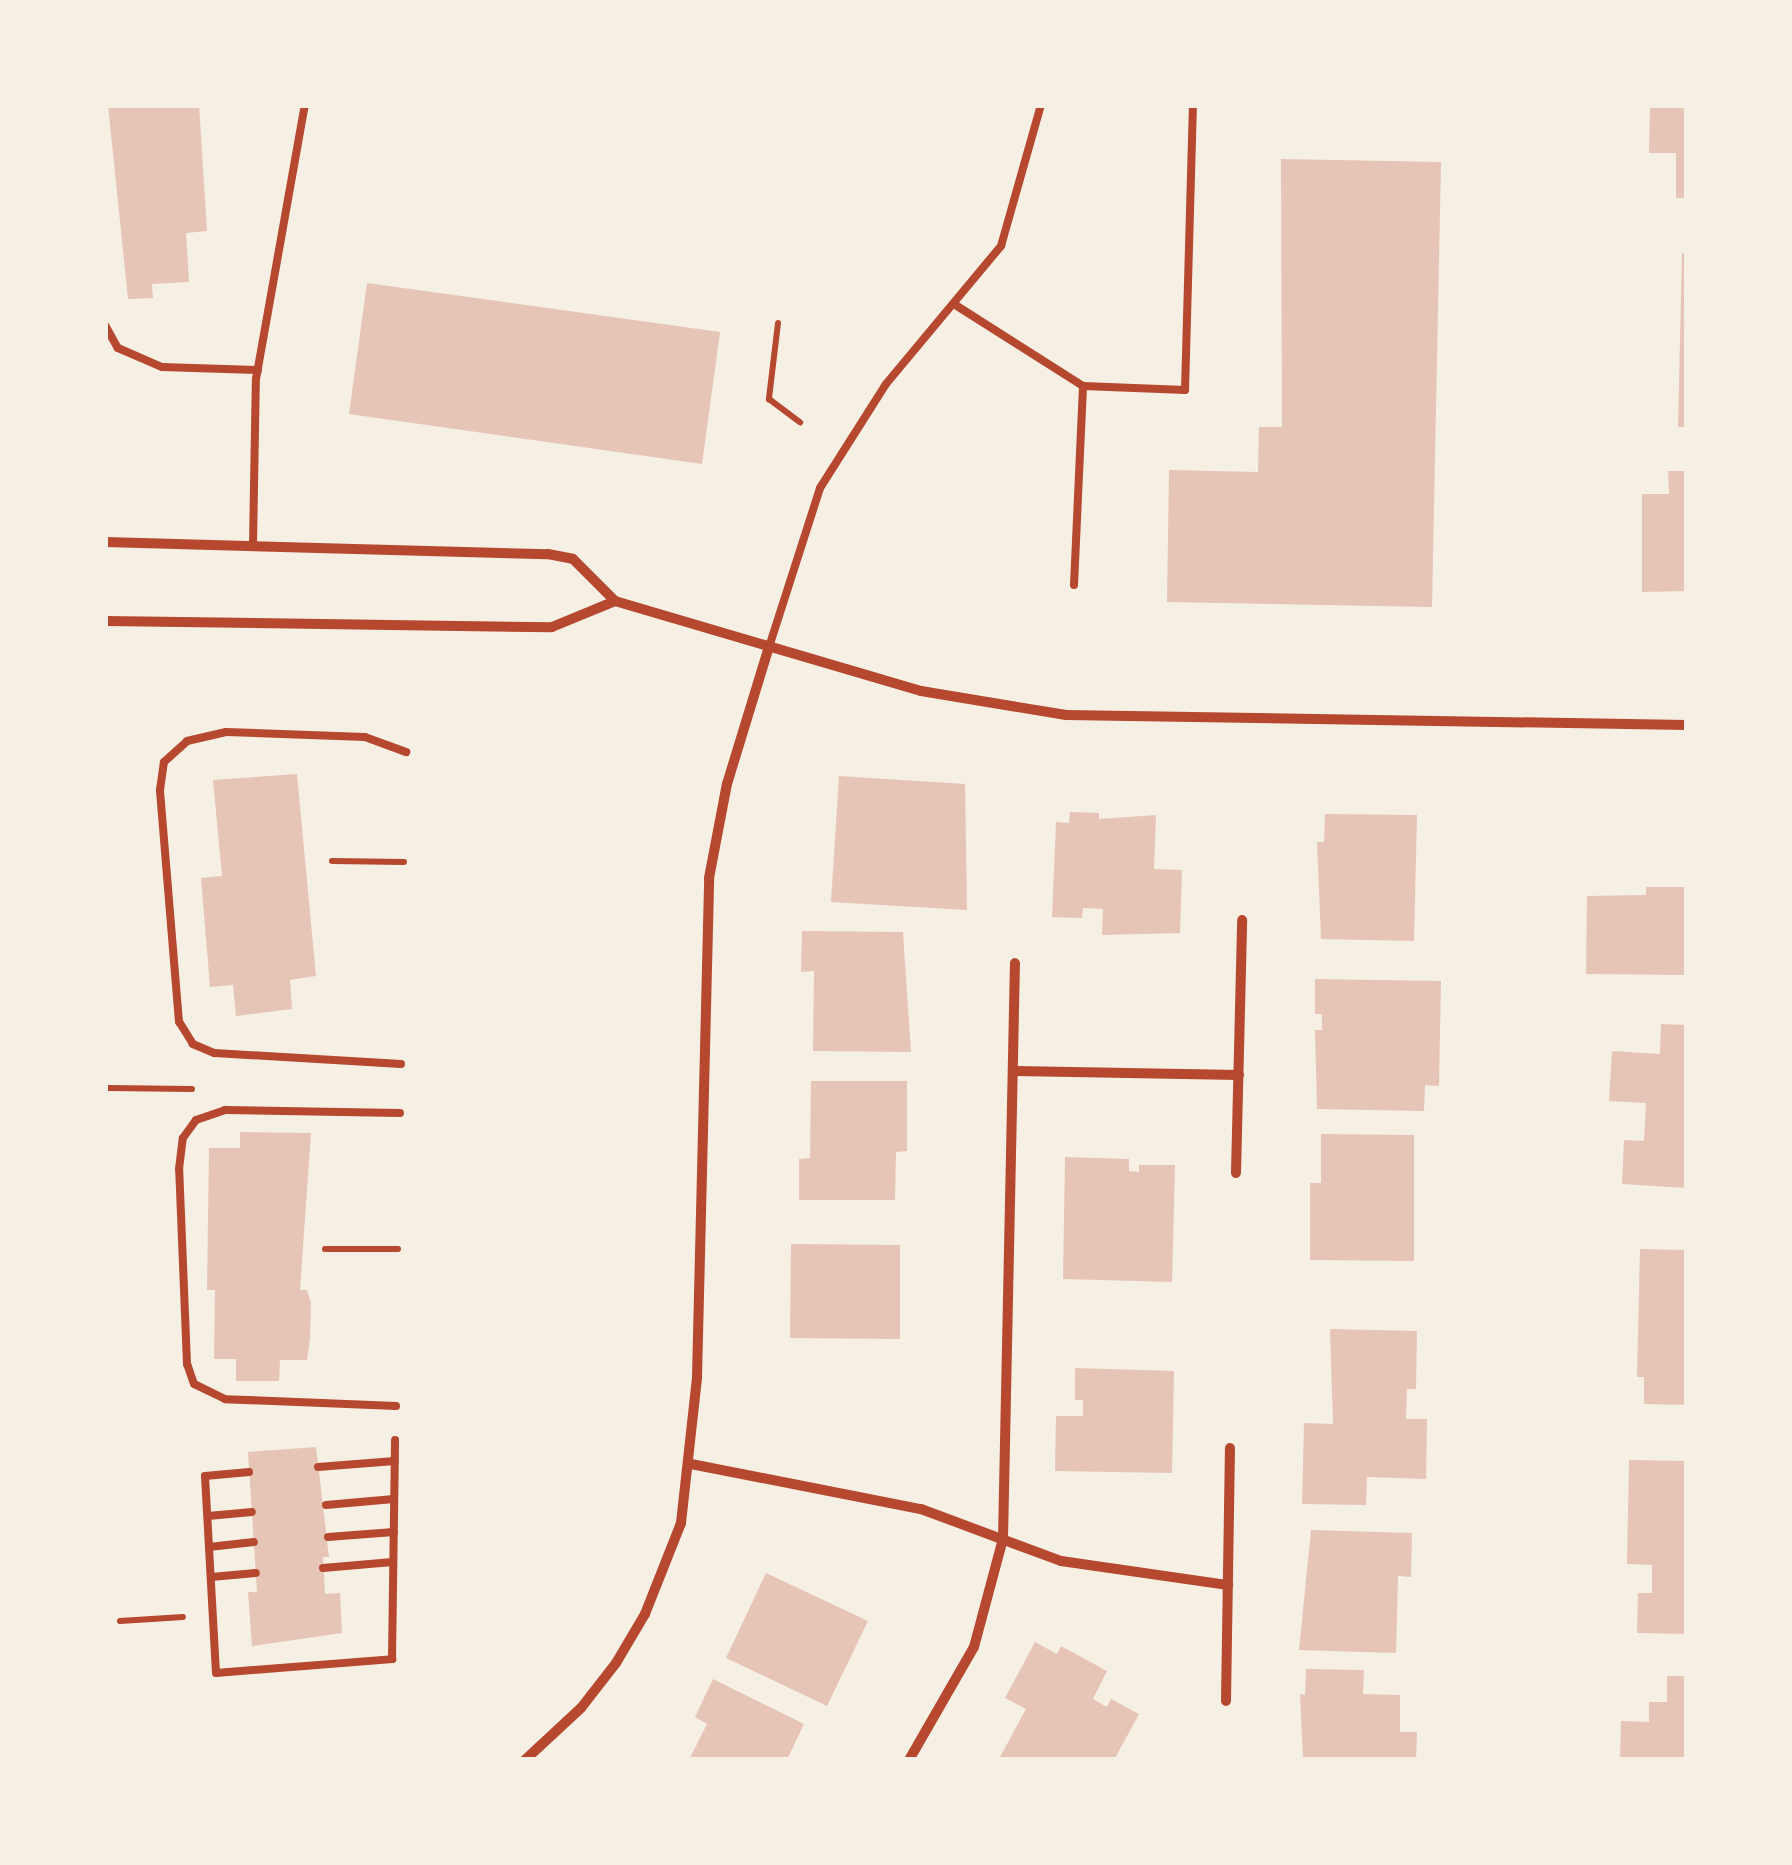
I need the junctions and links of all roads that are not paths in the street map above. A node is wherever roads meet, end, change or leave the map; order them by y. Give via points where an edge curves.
1 (304, 105) edge
2 (1041, 105) edge
3 (1193, 105) edge
4 (956, 306) junction
5 (105, 326) edge
6 (258, 370) junction
7 (1083, 386) junction
8 (105, 542) edge
9 (252, 544) junction
10 (1074, 585) dead end
11 (615, 602) junction
12 (105, 621) edge
13 (768, 647) junction
14 (1687, 725) edge
15 (406, 752) dead end
16 (1242, 920) dead end
17 (1015, 963) dead end
18 (401, 1064) dead end
19 (1013, 1071) junction
20 (1239, 1076) junction
21 (400, 1114) dead end
22 (1236, 1173) dead end
23 (396, 1406) dead end
24 (396, 1440) dead end
25 (1230, 1448) dead end
26 (395, 1461) junction
27 (691, 1464) junction
28 (318, 1466) dead end
29 (249, 1472) dead end
30 (394, 1499) junction
31 (326, 1505) dead end
32 (252, 1512) dead end
33 (208, 1516) junction
34 (394, 1532) junction
35 (328, 1537) dead end
36 (1003, 1539) junction
37 (254, 1542) dead end
38 (209, 1546) junction
39 (393, 1562) junction
40 (323, 1568) dead end
41 (256, 1573) dead end
42 (211, 1577) junction
43 (1228, 1586) junction
44 (1226, 1701) dead end
45 (525, 1760) edge
46 (909, 1760) edge

1 - 6 lane
2 - 4 lane via 1001,246
3 - 7 lane via 1185,390
4 - 7 lane
4 - 13 lane via 886,384 820,488
5 - 6 lane via 118,348 162,367
6 - 9 lane
7 - 10 lane
8 - 9 street
9 - 11 street via 548,554 572,559
11 - 12 street via 552,627
11 - 13 street
13 - 14 street via 956,698 1113,719
13 - 27 street via 727,784 709,878
15 - 18 lane via 364,737 226,732 187,741 164,762 160,790 179,1022 193,1044 214,1052
16 - 20 street
17 - 19 street
19 - 20 street
19 - 36 street
20 - 22 street
21 - 23 lane via 225,1110 196,1120 183,1138 179,1169 187,1364 194,1384 226,1399
24 - 26 lane
25 - 43 street
26 - 28 lane
26 - 30 lane
27 - 36 street via 921,1509
27 - 45 street via 681,1522 645,1614 581,1708
29 - 33 lane via 206,1476
30 - 31 lane
30 - 34 lane
32 - 33 lane
33 - 38 lane
34 - 35 lane
34 - 39 lane
36 - 43 street via 1061,1561
36 - 46 street via 974,1647
37 - 38 lane
38 - 42 lane
39 - 40 lane
39 - 42 lane via 392,1660 216,1673
41 - 42 lane
43 - 44 street

